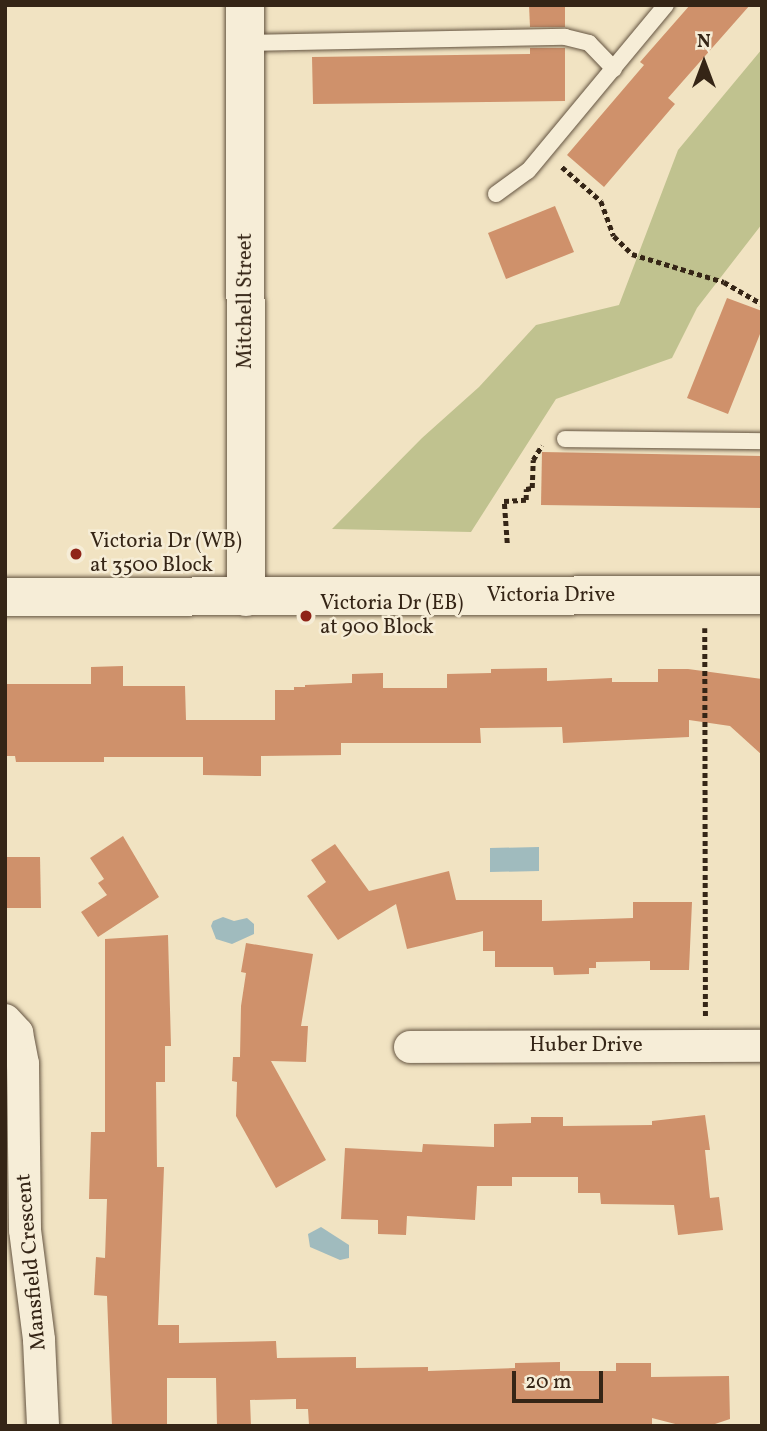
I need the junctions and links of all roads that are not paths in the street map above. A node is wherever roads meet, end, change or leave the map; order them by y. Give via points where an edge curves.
1 (245, 5) edge
2 (666, 5) edge
3 (245, 43) junction
4 (614, 69) junction
5 (496, 194) dead end
6 (565, 439) dead end
7 (762, 441) edge
8 (762, 595) edge
9 (5, 597) edge
10 (246, 597) junction
11 (5, 1020) edge
12 (762, 1046) edge
13 (410, 1047) dead end
14 (43, 1426) edge

1 - 3 main road, Mitchell Street
2 - 4 lane
3 - 4 lane via 565,37 589,43
3 - 10 main road, Mitchell Street
4 - 5 lane via 528,171
6 - 7 lane
8 - 10 main road, Victoria Drive
9 - 10 main road, Victoria Drive
11 - 14 street, Mansfield Crescent via 17,1033 23,1064 25,1230 39,1340
12 - 13 street, Huber Drive

